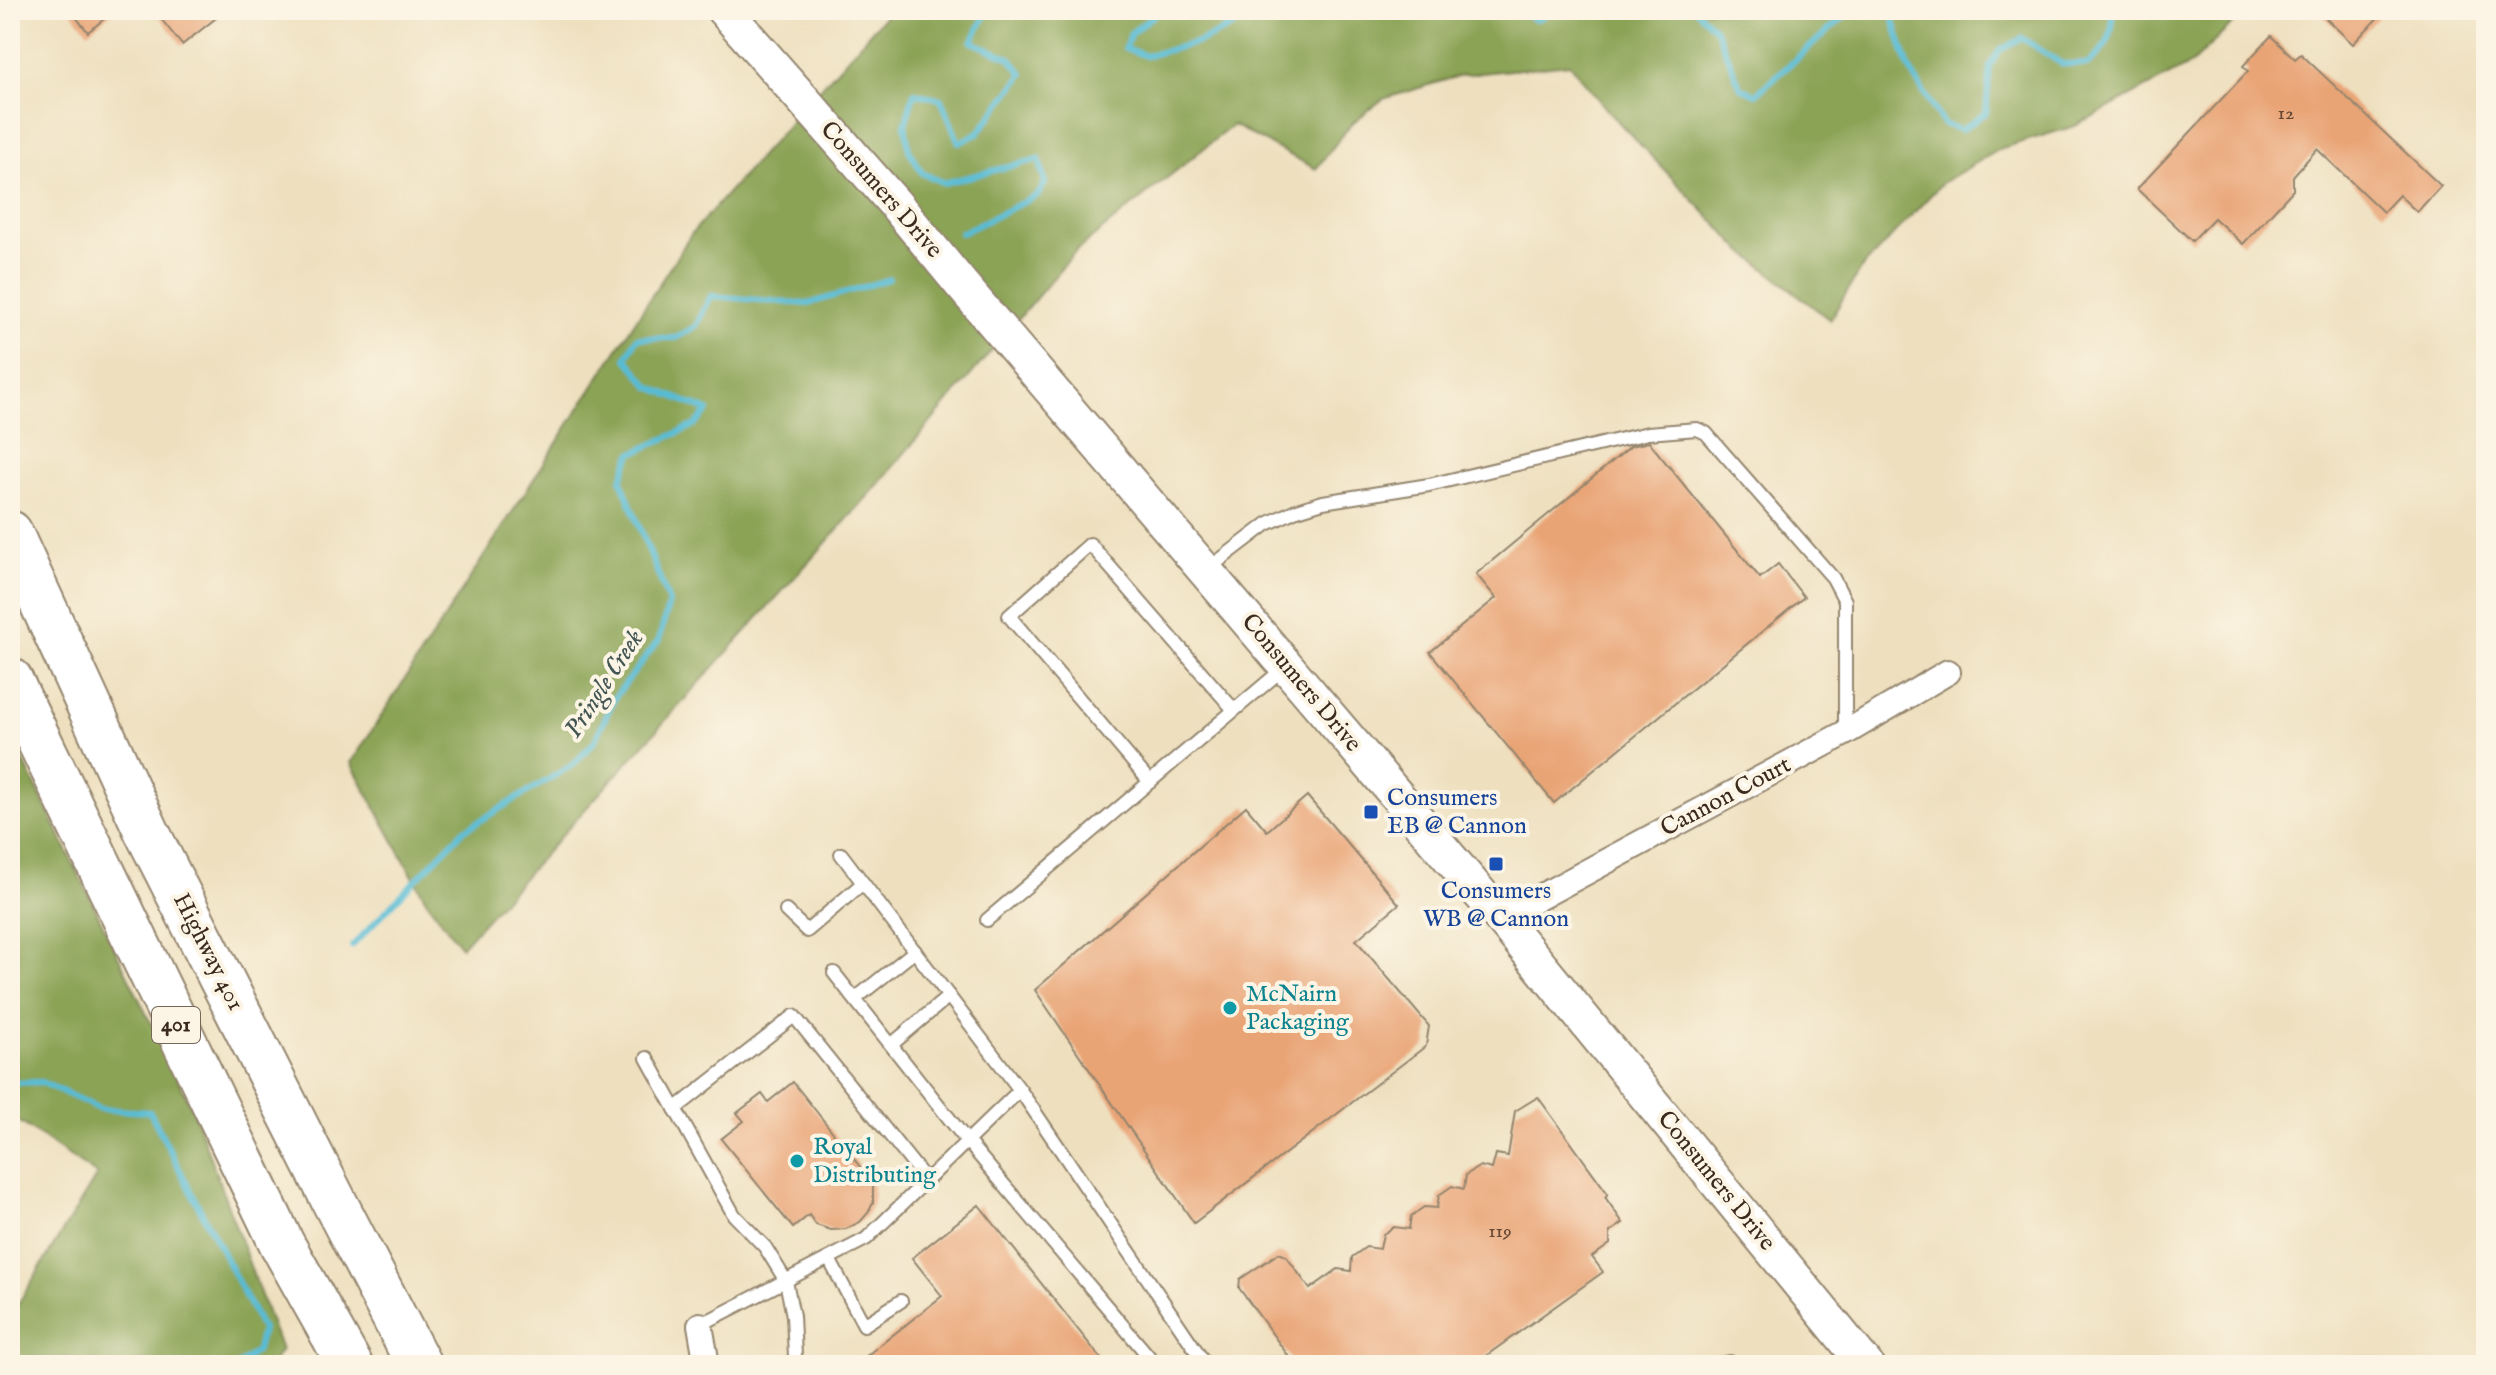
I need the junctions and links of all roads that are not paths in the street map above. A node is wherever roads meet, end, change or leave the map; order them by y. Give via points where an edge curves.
1 (724, 10) edge
2 (10, 533) edge
3 (1206, 571) junction
4 (1287, 666) junction
5 (1948, 672) dead end
6 (10, 680) edge
7 (1234, 710) junction
8 (1845, 733) junction
9 (1150, 782) junction
10 (841, 854) dead end
11 (863, 883) junction
12 (786, 911) dead end
13 (1501, 918) junction
14 (987, 920) dead end
15 (915, 951) junction
16 (834, 973) dead end
17 (949, 996) junction
18 (855, 999) junction
19 (891, 1045) junction
20 (647, 1058) dead end
21 (1020, 1090) junction
22 (675, 1109) junction
23 (967, 1141) junction
24 (926, 1180) junction
25 (829, 1259) junction
26 (786, 1281) junction
27 (901, 1301) dead end
28 (700, 1325) joint
29 (350, 1365) edge
30 (419, 1365) edge
31 (707, 1365) edge
32 (792, 1365) edge
33 (1156, 1365) edge
34 (1206, 1365) edge
35 (1714, 1365) edge
36 (1733, 1365) edge
37 (1866, 1365) edge

1 - 3 main road, Consumers Drive
2 - 30 highway, Highway 401 / 401 via 147,832
3 - 4 main road, Consumers Drive
3 - 8 lane via 1267,524 1323,502 1429,485 1648,433 1697,429 1706,433 1841,591
4 - 7 lane
4 - 13 main road, Consumers Drive
5 - 8 street, Cannon Court
6 - 29 highway, 401 via 282,1244
7 - 9 lane
7 - 9 lane via 1090,544 1009,616
8 - 13 street, Cannon Court
9 - 14 lane
10 - 11 lane
11 - 12 lane via 807,931
11 - 15 lane
13 - 37 main road, Consumers Drive
15 - 17 lane
15 - 18 lane
16 - 18 lane
17 - 19 lane
17 - 21 lane
18 - 19 lane
19 - 23 lane
20 - 22 lane
21 - 23 lane
21 - 34 lane
22 - 24 lane via 794,1016
22 - 26 lane via 734,1215 765,1247
23 - 24 lane
23 - 33 lane
24 - 25 lane via 866,1239
25 - 26 lane
25 - 27 lane via 864,1325
26 - 28 lane
26 - 32 lane via 793,1316
28 - 31 street
35 - 36 lane

